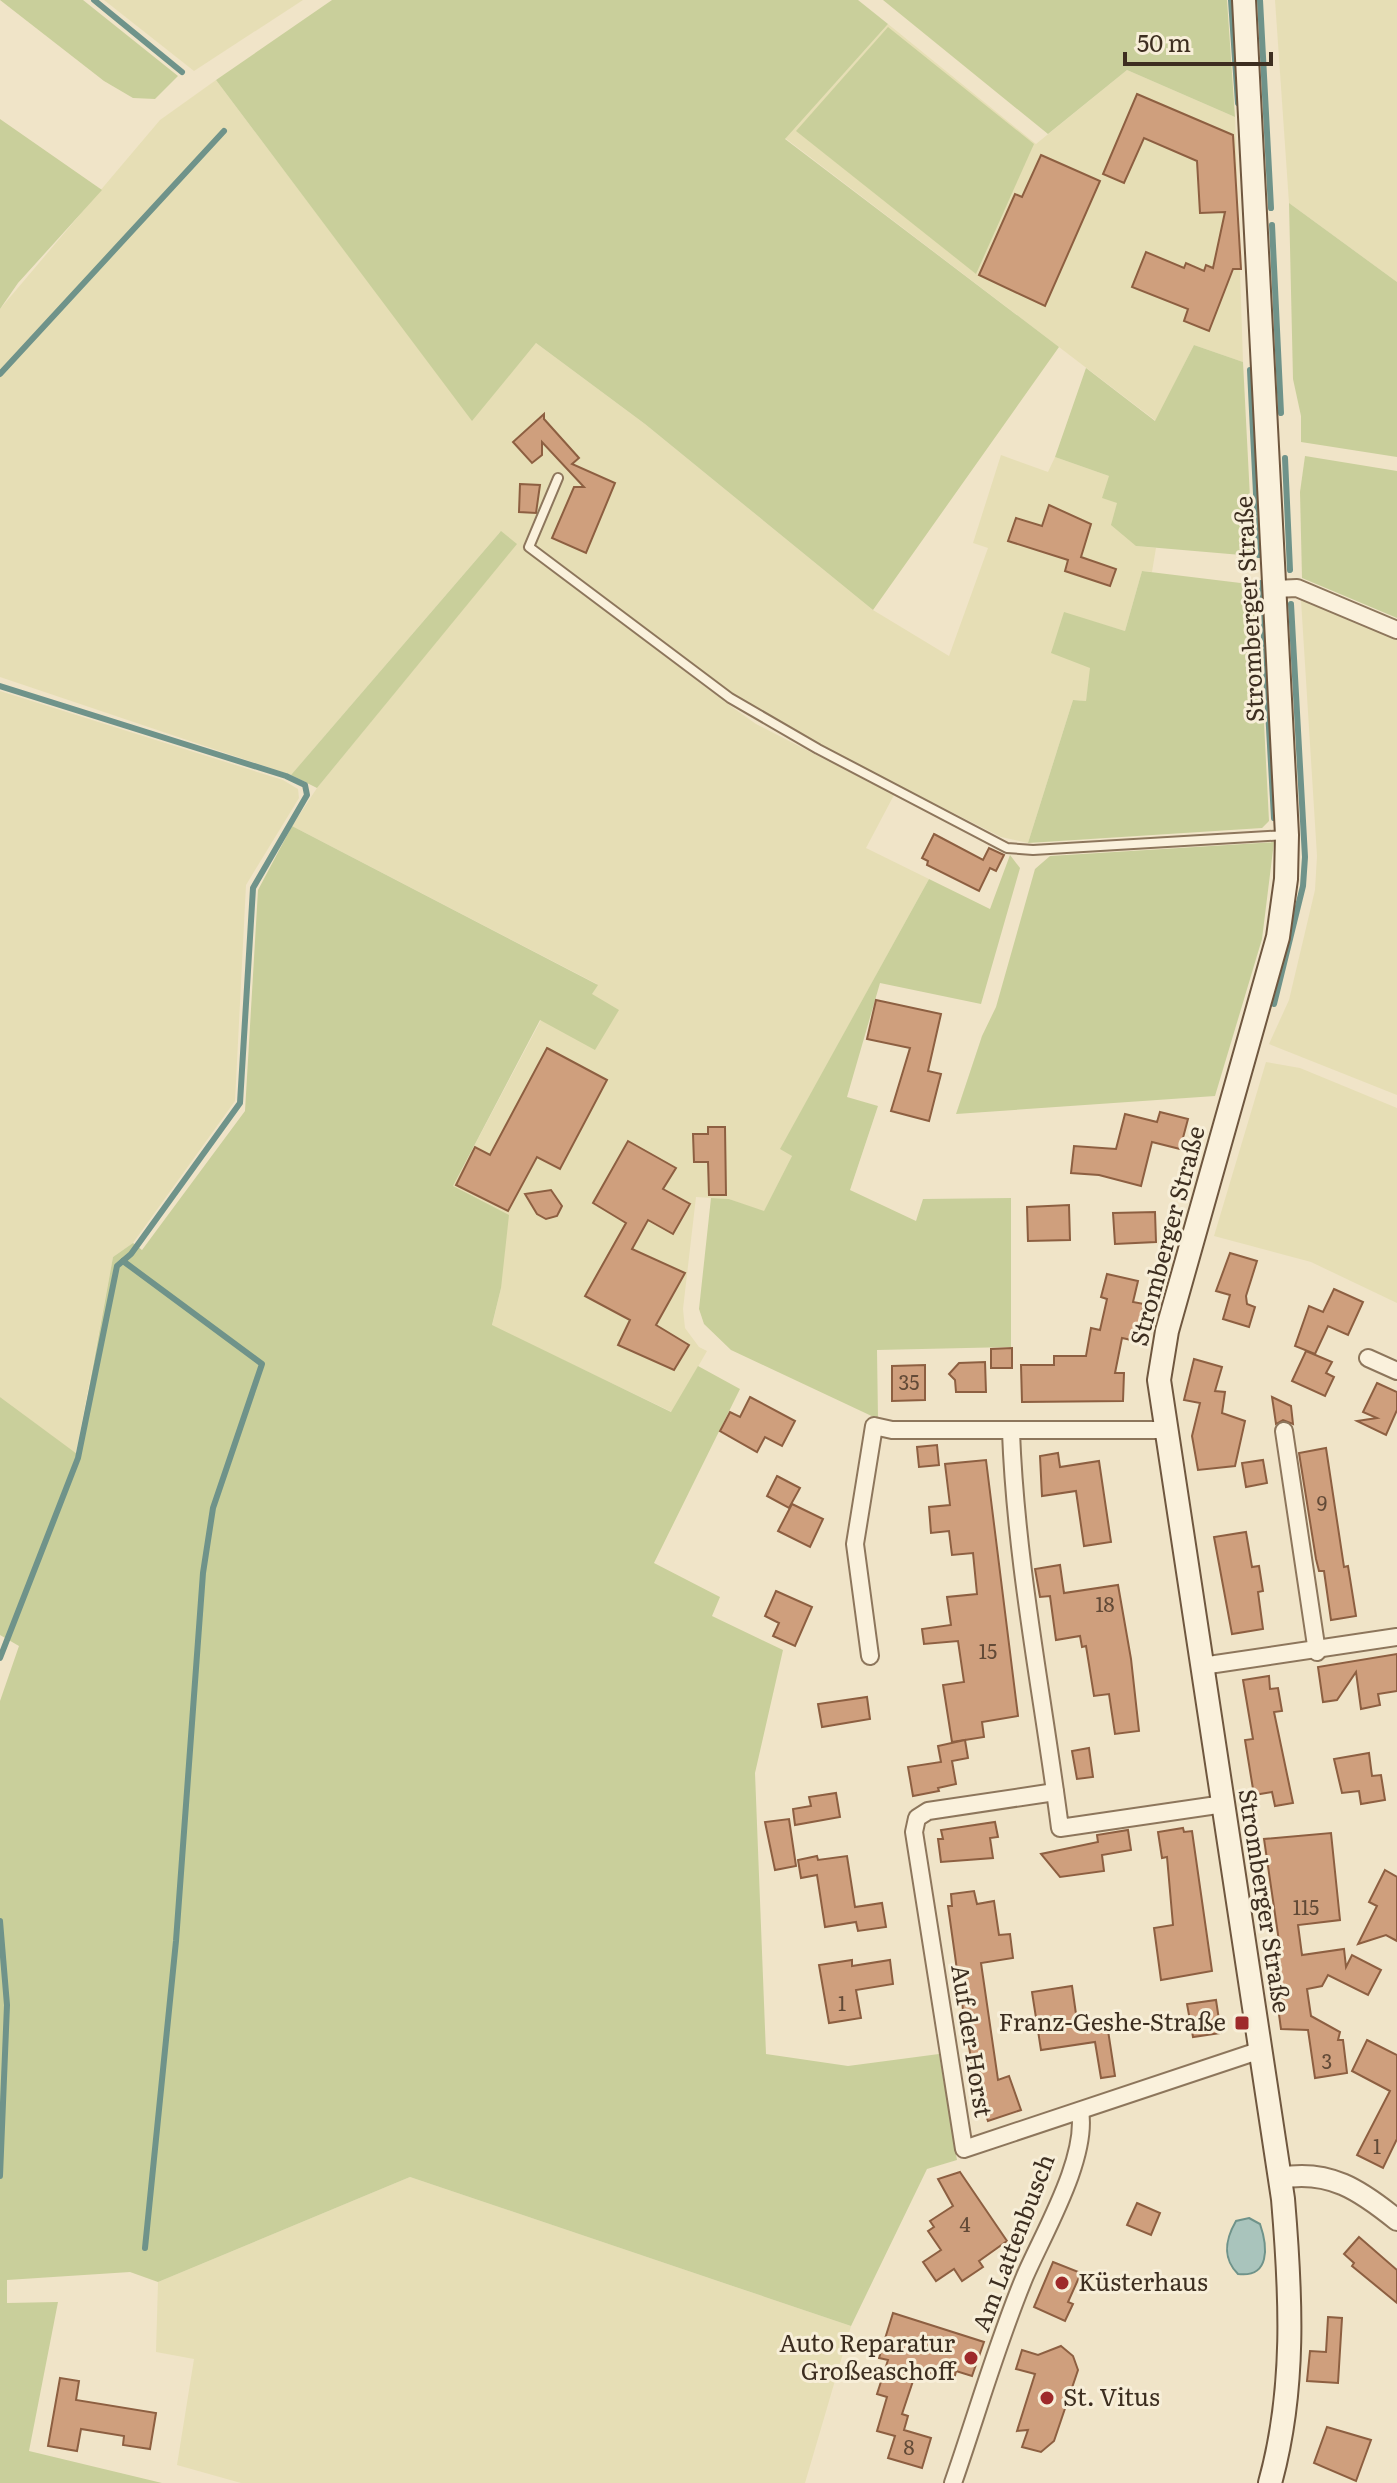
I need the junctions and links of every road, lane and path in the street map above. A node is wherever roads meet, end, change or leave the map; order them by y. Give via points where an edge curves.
1 (1244, 0) edge
2 (558, 478) dead end
3 (1275, 589) junction
4 (1397, 630) edge
5 (1287, 835) junction
6 (1368, 1358) dead end
7 (1397, 1371) edge
8 (1165, 1430) junction
9 (1284, 1431) dead end
10 (1011, 1432) junction
11 (1397, 1637) edge
12 (1317, 1652) junction
13 (870, 1656) dead end
14 (1202, 1666) junction
15 (1055, 1792) junction
16 (1224, 1804) junction
17 (1261, 2050) junction
18 (1080, 2111) junction
19 (1280, 2178) junction
20 (1395, 2214) edge
21 (953, 2483) edge
22 (1270, 2483) edge

1 - 3 main road, Stromberger Straße
2 - 5 lane via 529,547 730,698 1007,848
3 - 4 street via 1297,588
3 - 5 main road, Stromberger Straße
5 - 8 main road, Stromberger Straße via 1278,937 1167,1331 1159,1380
6 - 7 street
8 - 10 street
8 - 14 main road, Stromberger Straße
9 - 12 street
10 - 13 street via 874,1426 855,1544
10 - 15 street via 1038,1686
11 - 12 street
12 - 14 street
14 - 16 main road, Stromberger Straße
15 - 16 street via 1060,1828
15 - 18 street, Auf der Horst via 928,1811 917,1818 914,1832 964,2149
16 - 17 main road, Stromberger Straße
17 - 18 street, Auf der Horst
17 - 19 main road, Stromberger Straße
18 - 21 street, Am Lattenbusch via 1083,2129 1054,2217 1026,2274
19 - 20 street via 1333,2178
19 - 22 main road, Stromberger Straße via 1291,2296 1290,2347 1281,2436

